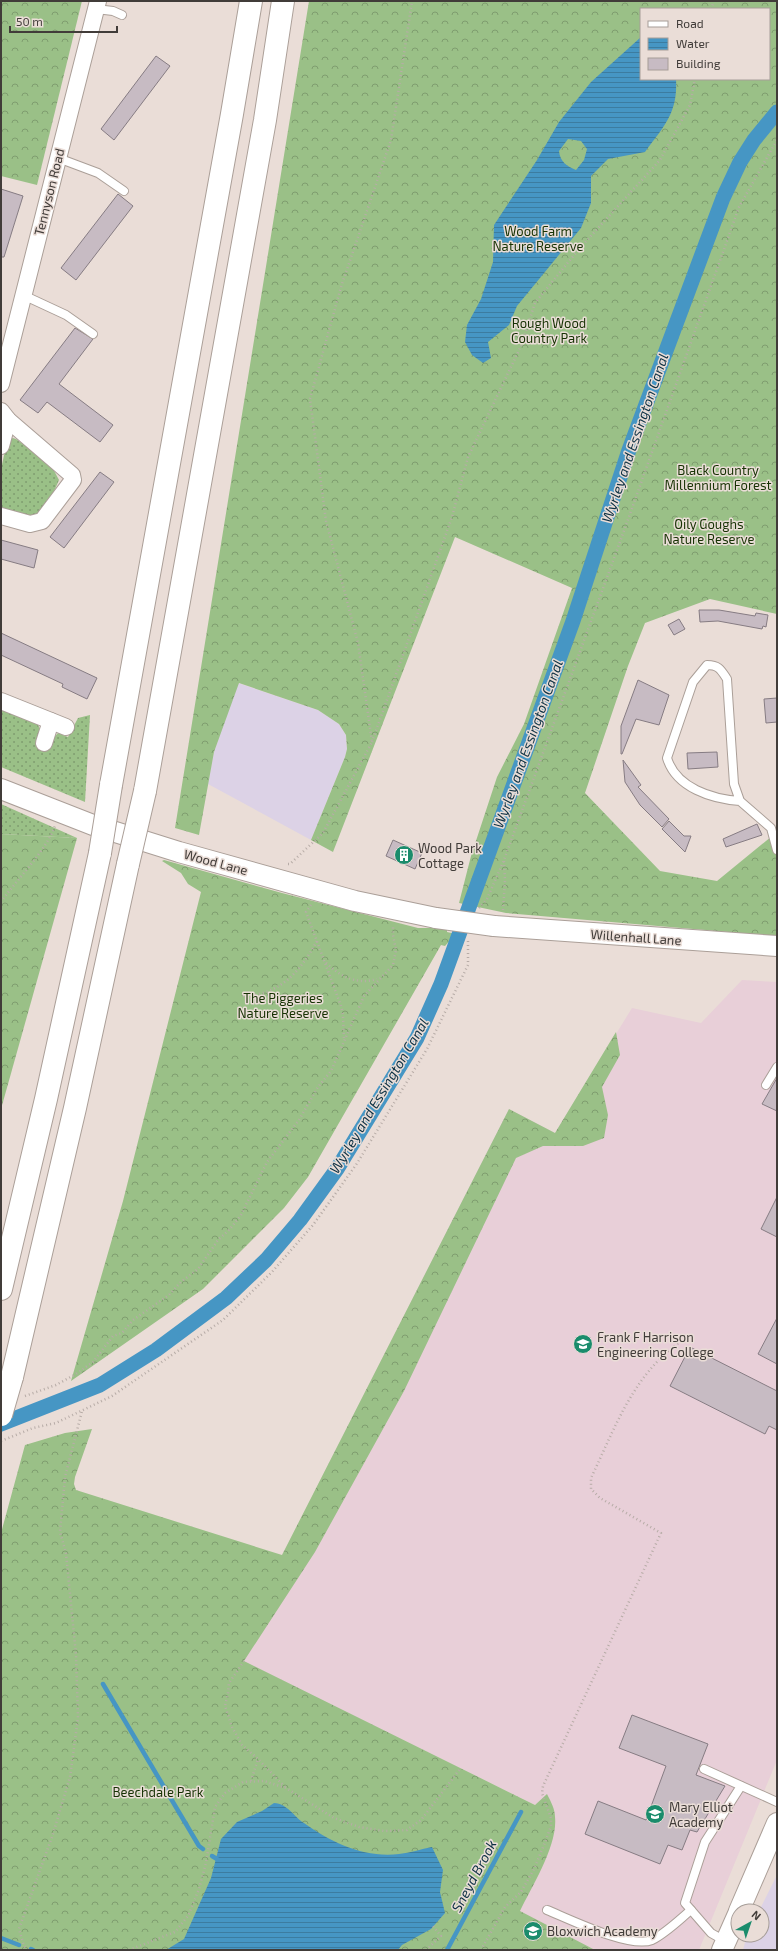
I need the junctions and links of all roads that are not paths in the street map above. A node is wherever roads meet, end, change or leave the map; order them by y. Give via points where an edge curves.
1 (251, 1) edge
2 (282, 1) edge
3 (97, 5) edge
4 (122, 15) dead end
5 (58, 158) junction
6 (124, 191) dead end
7 (23, 295) junction
8 (93, 334) dead end
9 (1, 384) edge
10 (4, 415) edge
11 (1, 446) edge
12 (1, 516) edge
13 (1, 701) edge
14 (51, 721) junction
15 (66, 727) dead end
16 (44, 743) dead end
17 (1, 789) edge
18 (740, 801) junction
19 (777, 850) edge
20 (436, 918) joint
21 (777, 946) edge
22 (777, 1067) edge
23 (766, 1085) dead end
24 (1, 1289) edge
25 (1, 1415) edge
26 (704, 1768) dead end
27 (741, 1786) junction
28 (777, 1802) edge
29 (777, 1823) edge
30 (743, 1903) edge
31 (547, 1910) dead end
32 (691, 1910) junction
33 (730, 1932) edge
34 (724, 1946) edge

1 - 24 highway, bridge via 100,853
2 - 25 highway, bridge via 265,120 145,791 75,1108
3 - 4 lane
3 - 5 street, Tennyson Road
5 - 6 lane via 98,173
5 - 7 street, Tennyson Road
7 - 8 lane via 66,315
7 - 9 street, Tennyson Road
10 - 11 street
10 - 12 street via 72,475 73,480 42,521 30,524
13 - 14 street
14 - 15 street
14 - 16 street
17 - 20 street, Wood Lane via 92,825 179,852 355,901
18 - 18 lane via 734,784 727,679 720,668 715,665 707,666 693,682 667,758 676,776 702,793 720,799
18 - 19 lane via 771,828
20 - 21 street, Willenhall Lane, bridge via 497,927
22 - 23 lane
26 - 27 lane
27 - 28 lane
27 - 32 lane via 705,1842 685,1903
29 - 30 street
31 - 32 lane via 596,1930 632,1941 650,1940 662,1934
32 - 34 lane
33 - 34 street

